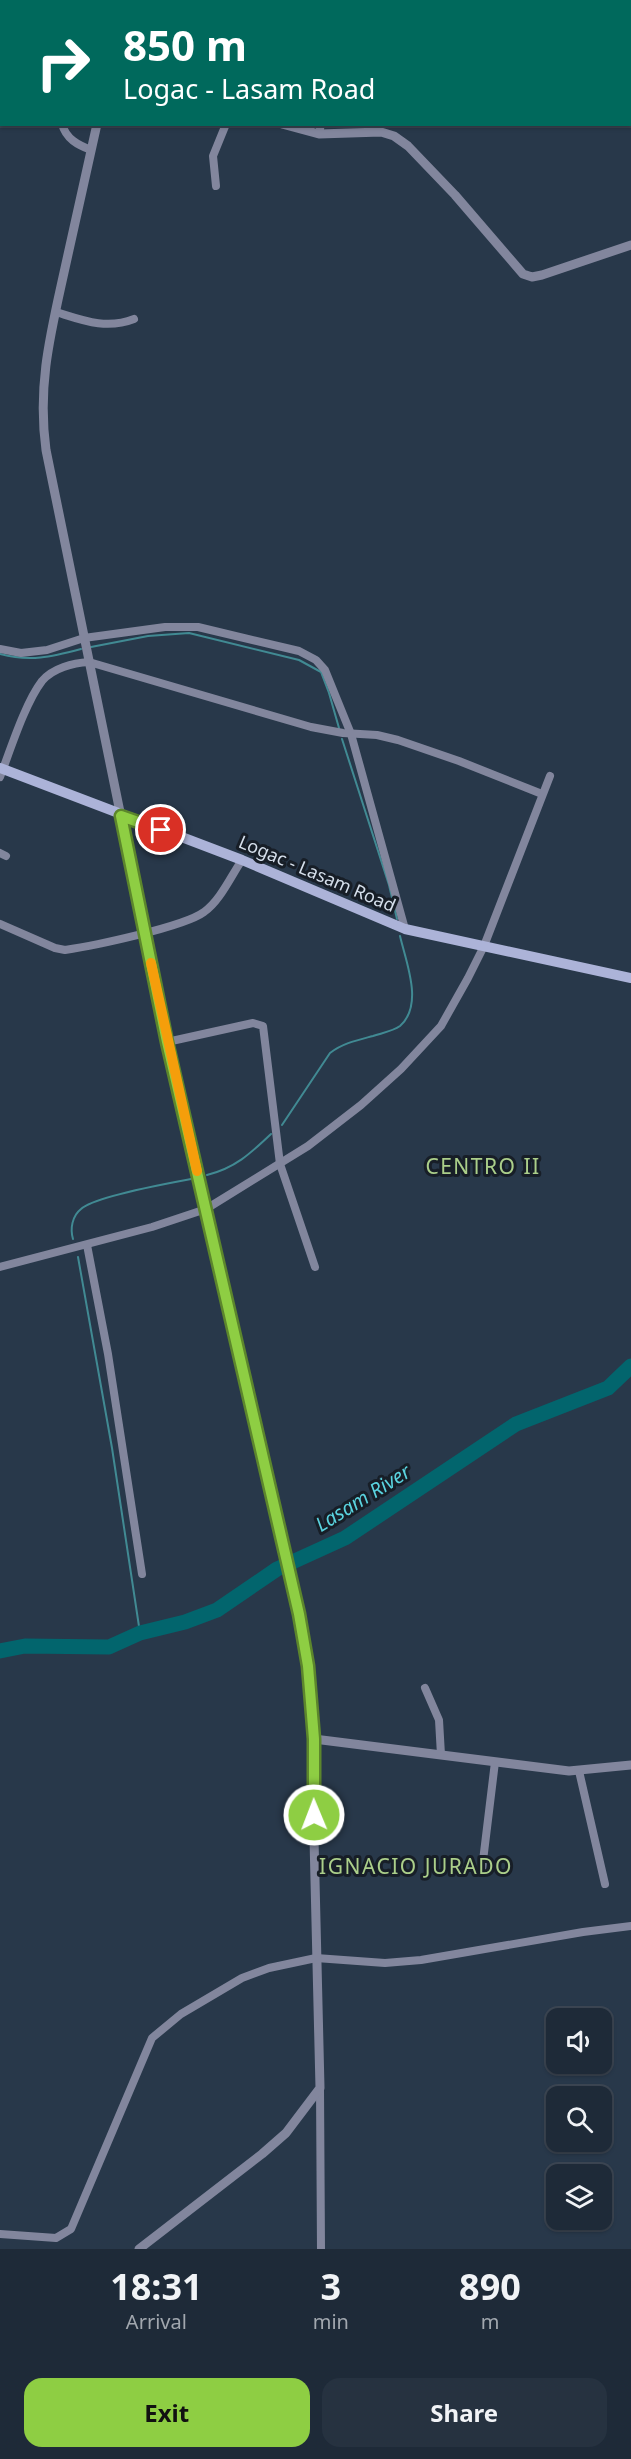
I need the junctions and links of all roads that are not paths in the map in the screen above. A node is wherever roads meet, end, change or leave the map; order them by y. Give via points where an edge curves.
1 (63, 126) edge
2 (97, 126) edge
3 (225, 126) edge
4 (297, 126) edge
5 (320, 129) edge
6 (91, 150) junction
7 (216, 186) dead end
8 (631, 245) edge
9 (56, 312) junction
10 (134, 319) dead end
11 (84, 638) junction
12 (0, 649) edge
13 (89, 662) junction
14 (351, 734) junction
15 (1, 771) edge
16 (550, 776) dead end
17 (542, 794) junction
18 (121, 816) junction
19 (242, 860) junction
20 (0, 924) edge
21 (405, 928) junction
22 (144, 932) junction
23 (484, 946) junction
24 (631, 978) edge
25 (167, 1042) junction
26 (280, 1164) junction
27 (206, 1209) junction
28 (87, 1245) junction
29 (0, 1266) edge
30 (315, 1267) dead end
31 (142, 1574) dead end
32 (425, 1688) dead end
33 (314, 1739) junction
34 (441, 1755) junction
35 (495, 1762) junction
36 (631, 1765) edge
37 (579, 1771) junction
38 (482, 1869) dead end
39 (605, 1884) dead end
40 (631, 1926) edge
41 (316, 1958) junction
42 (320, 2088) junction
43 (0, 2234) edge
44 (139, 2249) edge
45 (321, 2249) edge

1 - 6 street via 68,136
2 - 6 street
3 - 7 street via 213,156
4 - 5 street
5 - 8 street via 381,132 408,146 523,274 542,275
6 - 9 street
9 - 10 street via 105,325
9 - 11 street via 41,417
11 - 12 street via 47,650 21,653
11 - 13 street
11 - 14 street via 165,627 198,627 299,651 325,670
13 - 14 street via 311,727
13 - 15 street via 57,670 43,680
13 - 18 street
14 - 17 street via 398,740
14 - 21 street
15 - 18 main road, Logac - Lasam Road
16 - 17 street
17 - 23 street
18 - 19 main road, Logac - Lasam Road
18 - 22 street
19 - 21 main road, Logac - Lasam Road
19 - 22 street via 204,913
20 - 22 street via 65,950
21 - 23 main road, Logac - Lasam Road
22 - 25 street
23 - 24 main road, Logac - Lasam Road
23 - 26 street via 441,1026 401,1069 361,1105
25 - 26 street via 253,1023 263,1026
25 - 27 street
26 - 27 street
26 - 30 street
27 - 28 street
27 - 33 street via 299,1614
28 - 29 street
28 - 31 street
32 - 34 street via 439,1720
33 - 34 street
33 - 41 street
34 - 35 street
35 - 37 street
35 - 38 street
36 - 37 street
37 - 39 street
40 - 41 street via 421,1960 385,1963
41 - 42 street
41 - 43 street via 242,1978 161,2029 146,2048 71,2229 56,2238
42 - 44 street via 286,2133
42 - 45 street

